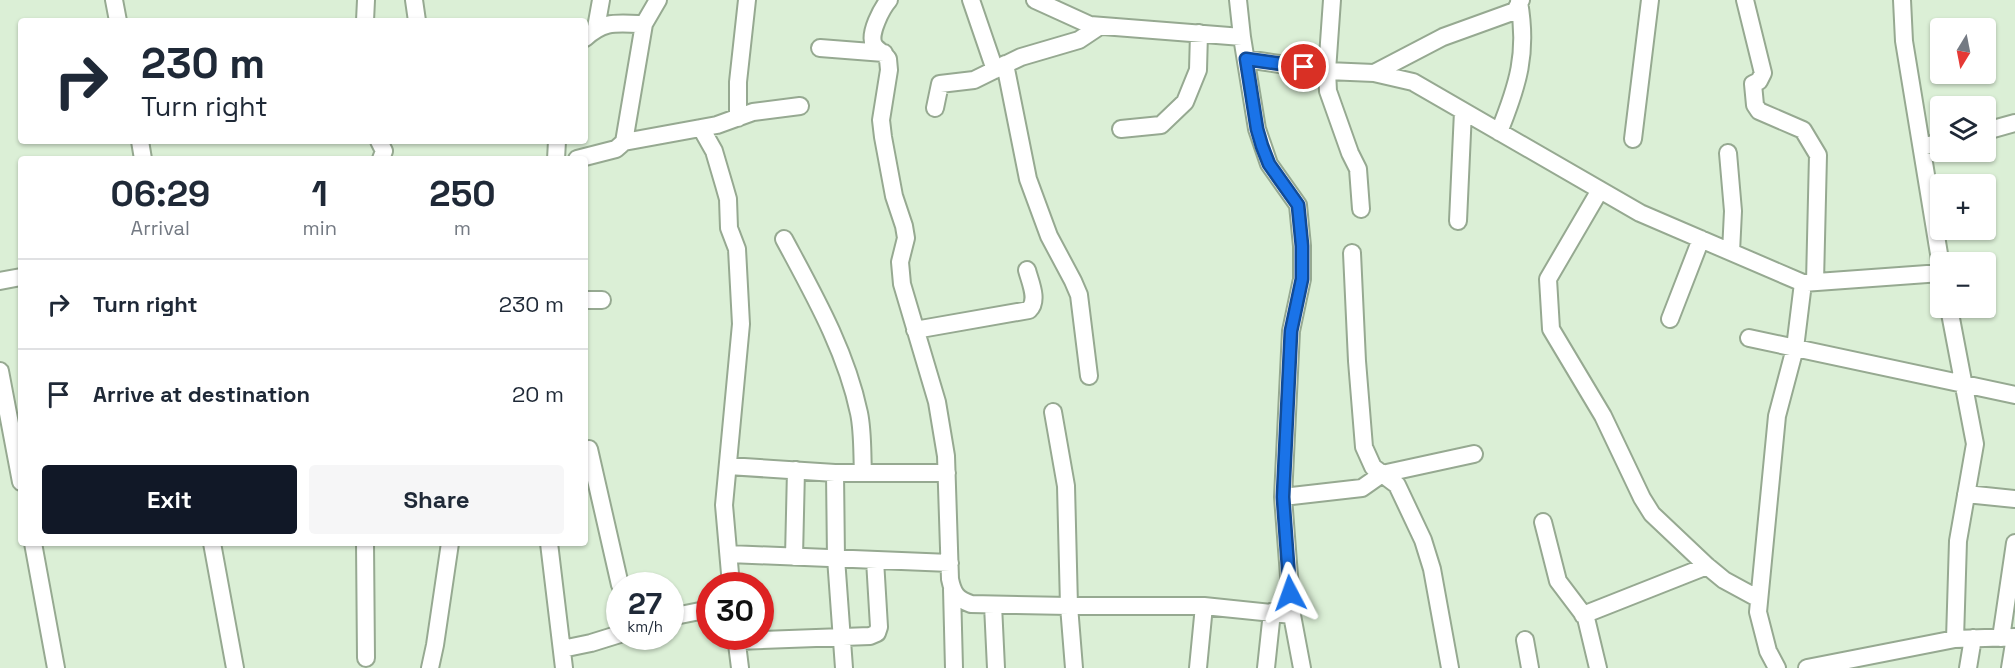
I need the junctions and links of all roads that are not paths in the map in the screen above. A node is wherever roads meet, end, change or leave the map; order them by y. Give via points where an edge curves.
1 (114, 0) edge
2 (366, 0) edge
3 (414, 0) edge
4 (602, 0) edge
5 (658, 0) edge
6 (747, 0) edge
7 (971, 0) edge
8 (1035, 0) edge
9 (1238, 0) edge
10 (1332, 0) edge
11 (1650, 0) edge
12 (1745, 0) edge
13 (1902, 0) edge
14 (887, 1) edge
15 (1520, 1) edge
16 (117, 18) edge
17 (365, 18) edge
18 (417, 18) edge
19 (644, 24) junction
20 (1100, 26) junction
21 (590, 33) edge
22 (1199, 33) junction
23 (1242, 37) junction
24 (820, 48) dead end
25 (884, 53) junction
26 (1246, 59) junction
27 (1000, 67) junction
28 (1328, 71) junction
29 (1374, 73) junction
30 (800, 106) dead end
31 (935, 108) dead end
32 (1463, 111) junction
33 (738, 118) junction
34 (2015, 123) edge
35 (701, 128) junction
36 (1996, 128) edge
37 (1121, 129) dead end
38 (1499, 132) junction
39 (1633, 139) dead end
40 (624, 142) junction
41 (1930, 145) edge
42 (1922, 147) junction
43 (1728, 153) dead end
44 (588, 156) edge
45 (1600, 190) junction
46 (1361, 209) dead end
47 (1458, 221) dead end
48 (784, 239) dead end
49 (1701, 239) junction
50 (1731, 252) junction
51 (1939, 252) edge
52 (1352, 253) dead end
53 (1028, 270) dead end
54 (1930, 274) edge
55 (18, 278) edge
56 (0, 281) edge
57 (1809, 283) junction
58 (1951, 318) edge
59 (1670, 320) dead end
60 (915, 330) junction
61 (1749, 338) dead end
62 (1795, 348) junction
63 (0, 371) edge
64 (1089, 376) dead end
65 (1964, 385) junction
66 (2015, 395) edge
67 (1053, 412) dead end
68 (589, 449) dead end
69 (1473, 454) dead end
70 (18, 466) edge
71 (728, 466) junction
72 (796, 470) junction
73 (835, 473) junction
74 (863, 473) junction
75 (947, 473) junction
76 (1382, 474) junction
77 (1966, 494) junction
78 (1283, 497) junction
79 (2015, 499) edge
80 (1543, 522) dead end
81 (2015, 543) edge
82 (34, 546) edge
83 (213, 546) edge
84 (365, 546) edge
85 (450, 546) edge
86 (549, 546) edge
87 (729, 555) junction
88 (794, 557) junction
89 (836, 558) junction
90 (875, 560) junction
91 (950, 563) junction
92 (1707, 566) junction
93 (617, 572) edge
94 (730, 572) edge
95 (952, 589) junction
96 (1759, 599) junction
97 (993, 605) junction
98 (1069, 606) junction
99 (1204, 606) junction
100 (1272, 612) junction
101 (1292, 615) junction
102 (1583, 615) junction
103 (842, 636) junction
104 (774, 637) edge
105 (606, 638) edge
106 (1973, 638) junction
107 (2008, 638) edge
108 (1955, 639) junction
109 (1525, 640) dead end
110 (562, 650) junction
111 (738, 650) edge
112 (366, 658) dead end
113 (56, 668) edge
114 (235, 668) edge
115 (430, 668) edge
116 (564, 668) edge
117 (740, 668) edge
118 (844, 668) edge
119 (954, 668) edge
120 (996, 668) edge
121 (1074, 668) edge
122 (1198, 668) edge
123 (1266, 668) edge
124 (1302, 668) edge
125 (1450, 668) edge
126 (1530, 668) edge
127 (1598, 668) edge
128 (1777, 668) edge
129 (1807, 668) edge
130 (1968, 668) edge
131 (2010, 668) edge

1 - 16 street
2 - 17 street
3 - 18 street
4 - 21 street
5 - 19 street
6 - 33 street
7 - 27 street
8 - 20 street
9 - 23 street
10 - 28 street
11 - 39 street
12 - 57 street via 1762,74 1753,84 1755,105 1759,111 1803,130 1818,155
13 - 42 street via 1904,41
14 - 25 street via 879,14 873,41
15 - 29 street via 1515,11 1443,37
15 - 38 street via 1521,67
19 - 21 street via 606,24
19 - 40 street
20 - 22 street
20 - 27 street via 1079,40
22 - 23 street
22 - 37 street via 1198,70 1185,102 1161,124
23 - 26 street
24 - 25 street
25 - 60 street via 889,70 882,137 904,226 902,284
26 - 28 street
26 - 78 street via 1262,146 1269,164 1298,205 1302,246 1302,279 1291,331
27 - 31 street via 974,80 940,84
27 - 64 street via 1028,179 1049,236 1079,295
28 - 29 street
28 - 46 street via 1328,91 1358,169
29 - 32 street via 1413,82
30 - 33 street via 753,112
32 - 38 street
32 - 47 street
33 - 35 street
34 - 36 street
35 - 40 street
35 - 71 street via 714,152 724,185 729,228 737,249 741,324
38 - 45 street
40 - 44 street via 616,149
41 - 42 street
42 - 51 street
43 - 50 street via 1733,211
45 - 49 street via 1640,213
45 - 92 street via 1548,279 1551,329 1604,416 1652,514
48 - 74 street via 843,358 860,416
49 - 50 street
49 - 59 street
50 - 57 street
52 - 76 street via 1364,447 1373,467
53 - 60 street via 1035,299 1029,310
54 - 57 street
55 - 56 street
57 - 62 street
58 - 65 street
60 - 75 street via 938,402
61 - 62 street
62 - 65 street
62 - 96 street via 1777,416
63 - 70 street
65 - 66 street
65 - 77 street via 1975,444
67 - 98 street via 1066,486
68 - 93 street
69 - 76 street
71 - 72 street
71 - 87 street via 724,505
72 - 73 street
72 - 88 street
73 - 74 street
73 - 89 street
74 - 75 street
75 - 91 street
76 - 78 street via 1362,488
76 - 125 street via 1397,485 1423,540
77 - 79 street
77 - 108 street via 1958,541
78 - 101 street
80 - 102 street via 1558,581
81 - 107 street
82 - 113 street
83 - 114 street
84 - 112 street
85 - 115 street
86 - 110 street
87 - 88 street
87 - 94 street
88 - 89 street
89 - 90 street
89 - 103 street
90 - 91 street
90 - 103 street via 877,633
91 - 95 street
92 - 96 street
92 - 102 street
95 - 97 street via 961,601
95 - 119 street
96 - 128 street via 1758,612 1768,651
97 - 98 street
97 - 120 street
98 - 99 street
98 - 121 street
99 - 100 street
99 - 122 street
100 - 101 street
100 - 123 street
101 - 124 street
102 - 127 street
103 - 104 street
103 - 118 street
105 - 110 street
106 - 107 street
106 - 108 street
106 - 130 street
107 - 131 street
108 - 129 street
109 - 126 street
110 - 116 street
111 - 117 street

